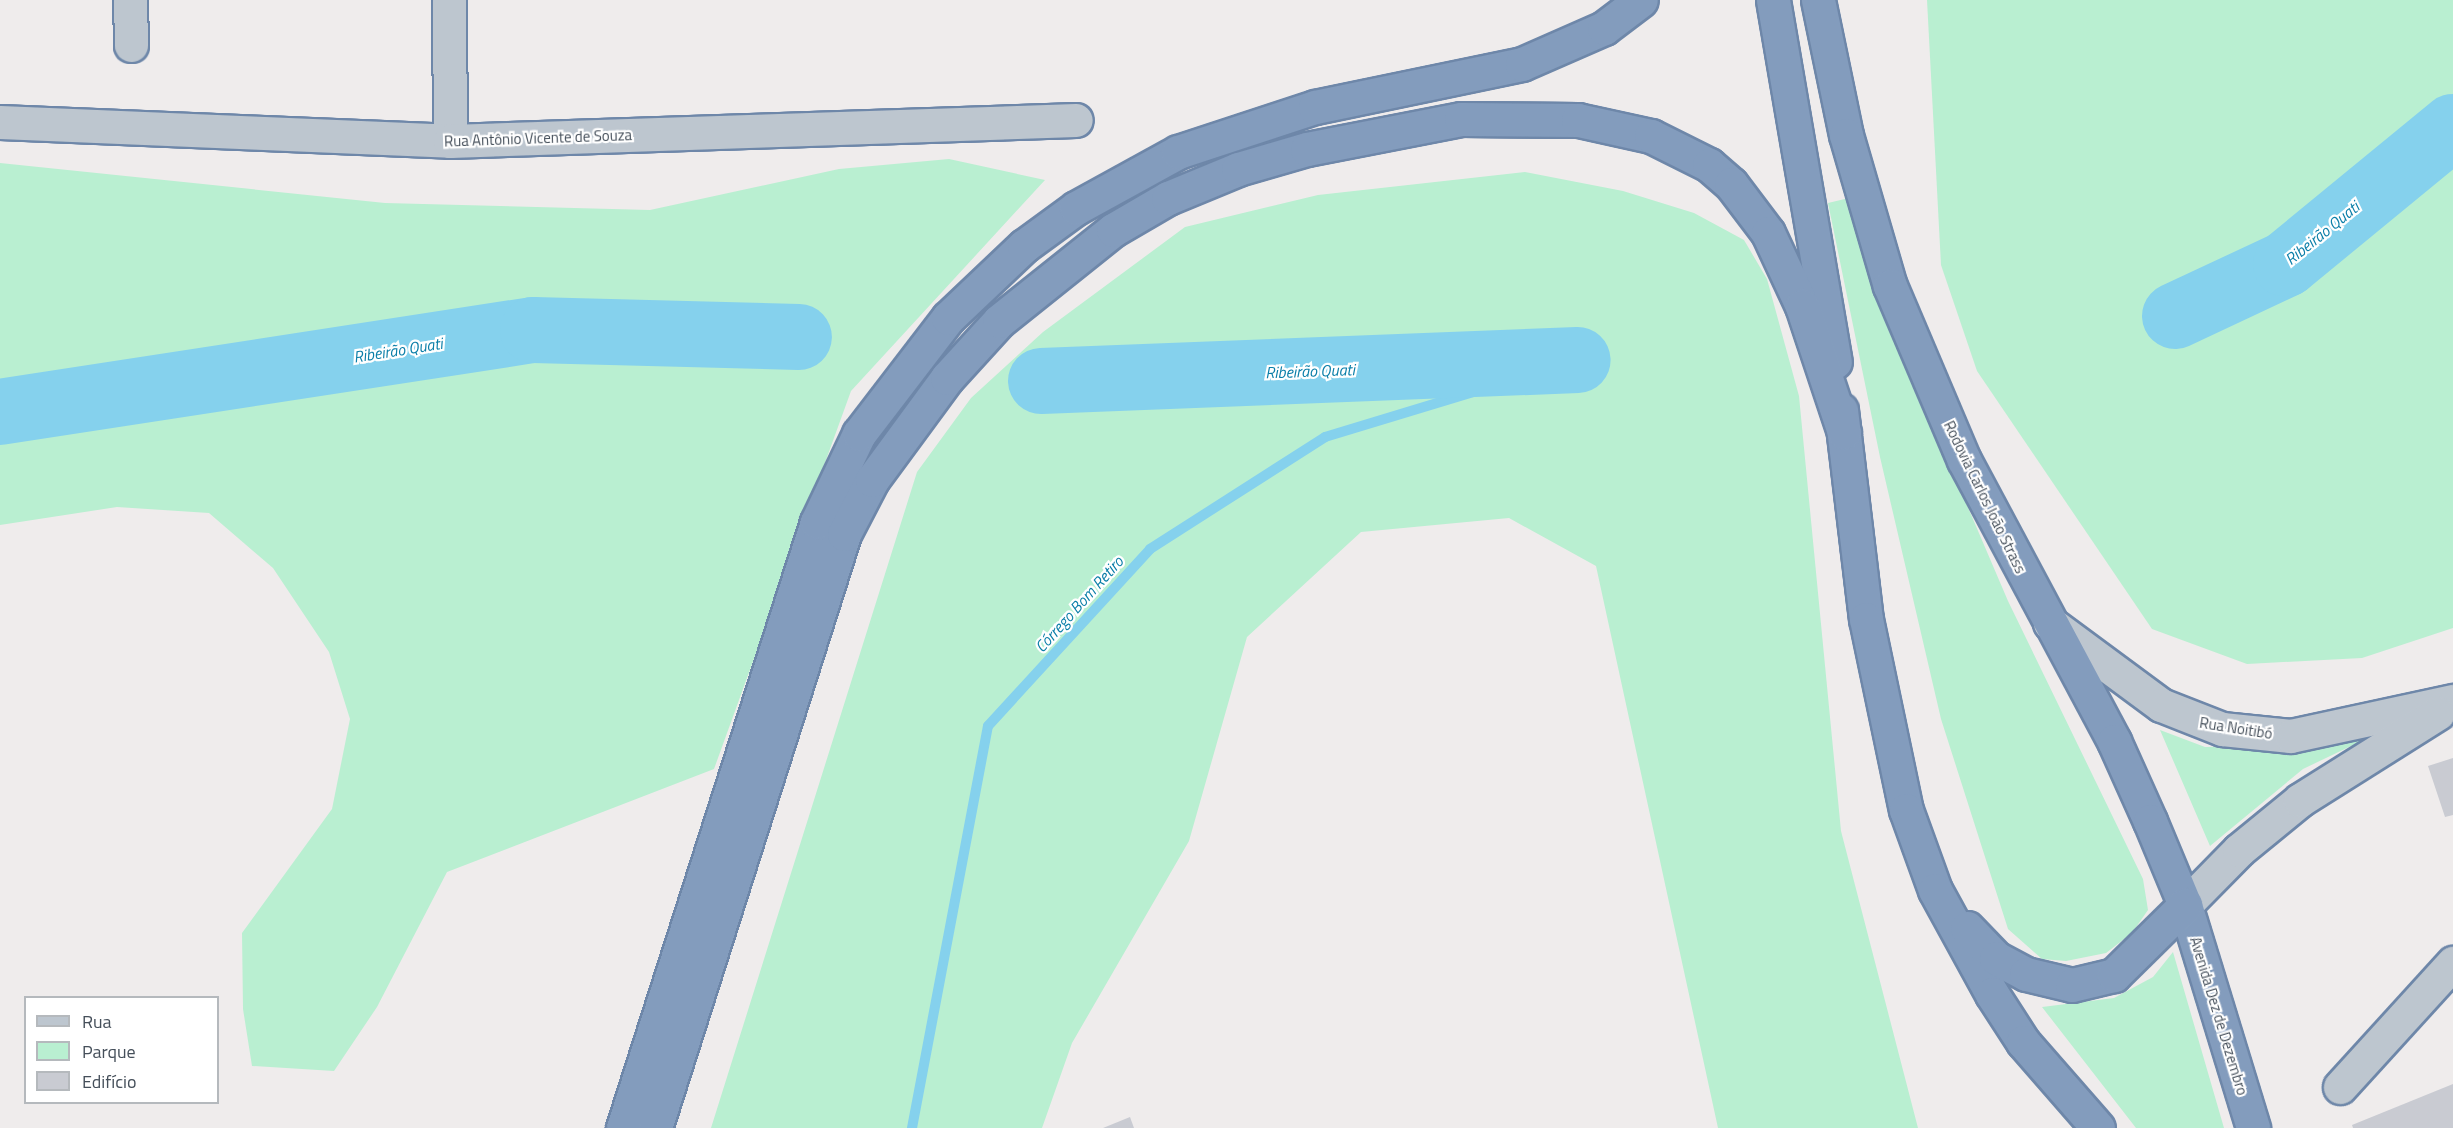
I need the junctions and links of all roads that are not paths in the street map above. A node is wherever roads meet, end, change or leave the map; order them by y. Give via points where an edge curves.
1 (130, 0) edge
2 (449, 0) edge
3 (1641, 0) edge
4 (1773, 0) edge
5 (1818, 0) edge
6 (131, 45) dead end
7 (1076, 120) dead end
8 (0, 122) edge
9 (450, 141) junction
10 (1844, 432) junction
11 (2048, 620) junction
12 (2453, 702) edge
13 (1935, 890) junction
14 (2185, 905) junction
15 (2453, 963) edge
16 (2340, 1087) dead end
17 (623, 1128) edge
18 (655, 1128) edge
19 (2098, 1128) edge
20 (2253, 1128) edge

1 - 6 street
2 - 9 street
3 - 17 highway via 1604,28 1522,64 1315,106 1178,152 1076,208 1024,246 948,318 859,434 817,522
4 - 10 highway via 1828,302
5 - 11 highway, Rodovia Carlos João Strass via 1846,135 1890,286 1964,460
7 - 9 street, Rua Antônio Vicente de Souza
8 - 9 street, Rua Antônio Vicente de Souza
10 - 13 highway via 1888,737 1906,810
10 - 18 highway via 1802,306 1768,233 1731,184 1708,165 1651,136 1578,120 1461,119 1238,169 1159,204 1113,230 999,321 947,378 872,480 844,534
11 - 12 street, Rua Noitibó via 2160,705 2222,729 2291,736
11 - 14 highway, Rodovia Carlos João Strass via 2114,741
12 - 14 street, Rua Noitibó via 2300,800 2239,850
13 - 14 highway via 1996,958 2048,983 2072,985 2114,975
13 - 19 highway via 2023,1042
14 - 20 highway, Avenida Dez de Dezembro
15 - 16 street

